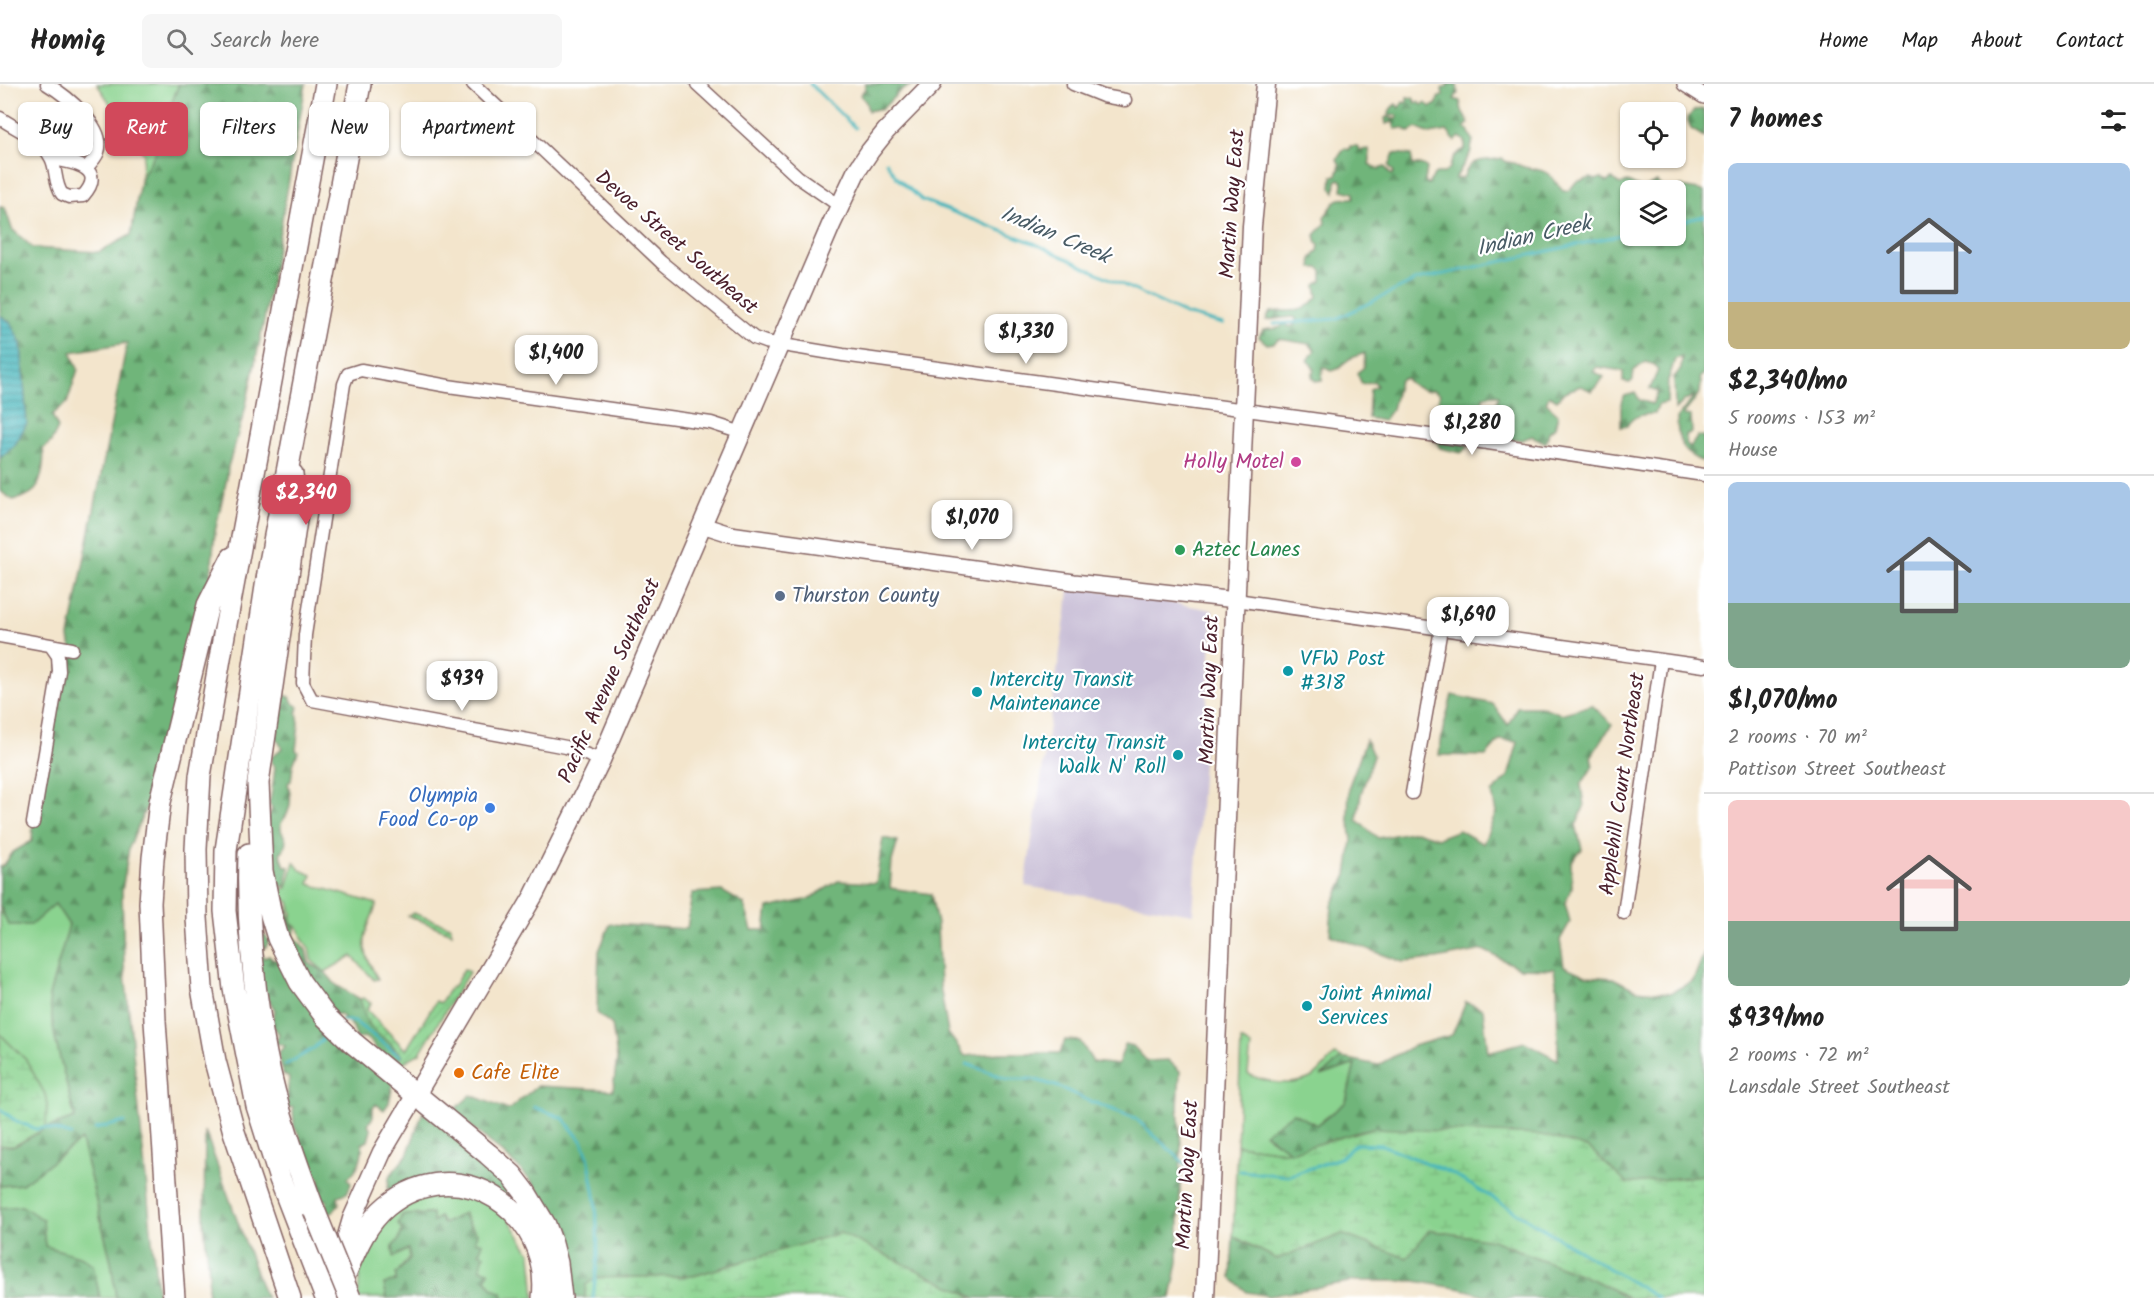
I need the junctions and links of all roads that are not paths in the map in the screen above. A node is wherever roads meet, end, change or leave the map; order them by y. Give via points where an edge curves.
1 (47, 84) edge
2 (326, 84) edge
3 (360, 84) edge
4 (473, 84) edge
5 (697, 84) edge
6 (932, 84) edge
7 (1073, 84) edge
8 (1266, 84) edge
9 (1685, 84) edge
10 (1704, 96) edge
11 (1125, 100) dead end
12 (0, 118) edge
13 (52, 159) junction
14 (87, 168) junction
15 (840, 206) junction
16 (780, 345) junction
17 (1244, 410) junction
18 (742, 433) junction
19 (290, 457) junction
20 (1704, 474) edge
21 (702, 525) junction
22 (243, 536) junction
23 (1236, 600) junction
24 (1441, 629) junction
25 (0, 636) edge
26 (51, 646) junction
27 (72, 649) dead end
28 (1661, 660) junction
29 (1704, 666) edge
30 (601, 760) junction
31 (258, 783) junction
32 (1412, 793) dead end
33 (33, 823) dead end
34 (1624, 913) dead end
35 (415, 1095) junction
36 (287, 1290) edge
37 (174, 1298) edge
38 (330, 1298) edge
39 (350, 1298) edge
40 (543, 1298) edge
41 (561, 1298) edge
42 (1205, 1298) edge

1 - 14 street via 74,102 95,132 98,152
2 - 22 highway
3 - 19 highway
4 - 16 street, Devoe Street Southeast via 661,262 754,338
5 - 15 street via 798,177
6 - 15 main road, Pacific Avenue Southeast via 870,151
7 - 11 street
8 - 17 main road, Martin Way East via 1252,226
9 - 10 street
12 - 13 street via 33,138
13 - 14 street
13 - 14 street via 58,189 69,197 83,196 88,191 91,175
15 - 16 main road, Pacific Avenue Southeast
16 - 17 street, Devoe Street Southeast
16 - 18 main road, Pacific Avenue Southeast
17 - 20 street, Devoe Street Southeast
17 - 23 main road, Martin Way East
18 - 21 main road, Pacific Avenue Southeast
18 - 30 street via 711,423 361,370 348,374 305,635 303,683 312,700 566,747
19 - 31 highway via 297,513
19 - 38 highway via 233,795 226,850 225,911 234,989 257,1106 299,1229
21 - 23 street via 730,534 1074,582
21 - 30 main road, Pacific Avenue Southeast
22 - 36 highway via 200,776 197,918 202,988 215,1061 234,1132
22 - 37 highway via 208,605 160,802 153,858 150,903 155,1021
23 - 24 street
23 - 42 main road, Martin Way East
24 - 28 street
24 - 32 street
25 - 26 street
26 - 27 street
26 - 33 street via 58,656 59,670
28 - 29 street
28 - 34 street, Applehill Court Northeast
30 - 35 main road, Pacific Avenue Southeast via 534,895
31 - 35 highway via 261,871 271,915 289,961 325,1016
31 - 39 highway, bridge via 250,824 249,919 266,1056 282,1116
35 - 38 main road, Pacific Avenue Southeast via 361,1197
35 - 41 highway via 488,1154 525,1192 552,1244
38 - 40 highway via 361,1238 386,1207 409,1193 449,1185 490,1194 519,1216 542,1259

